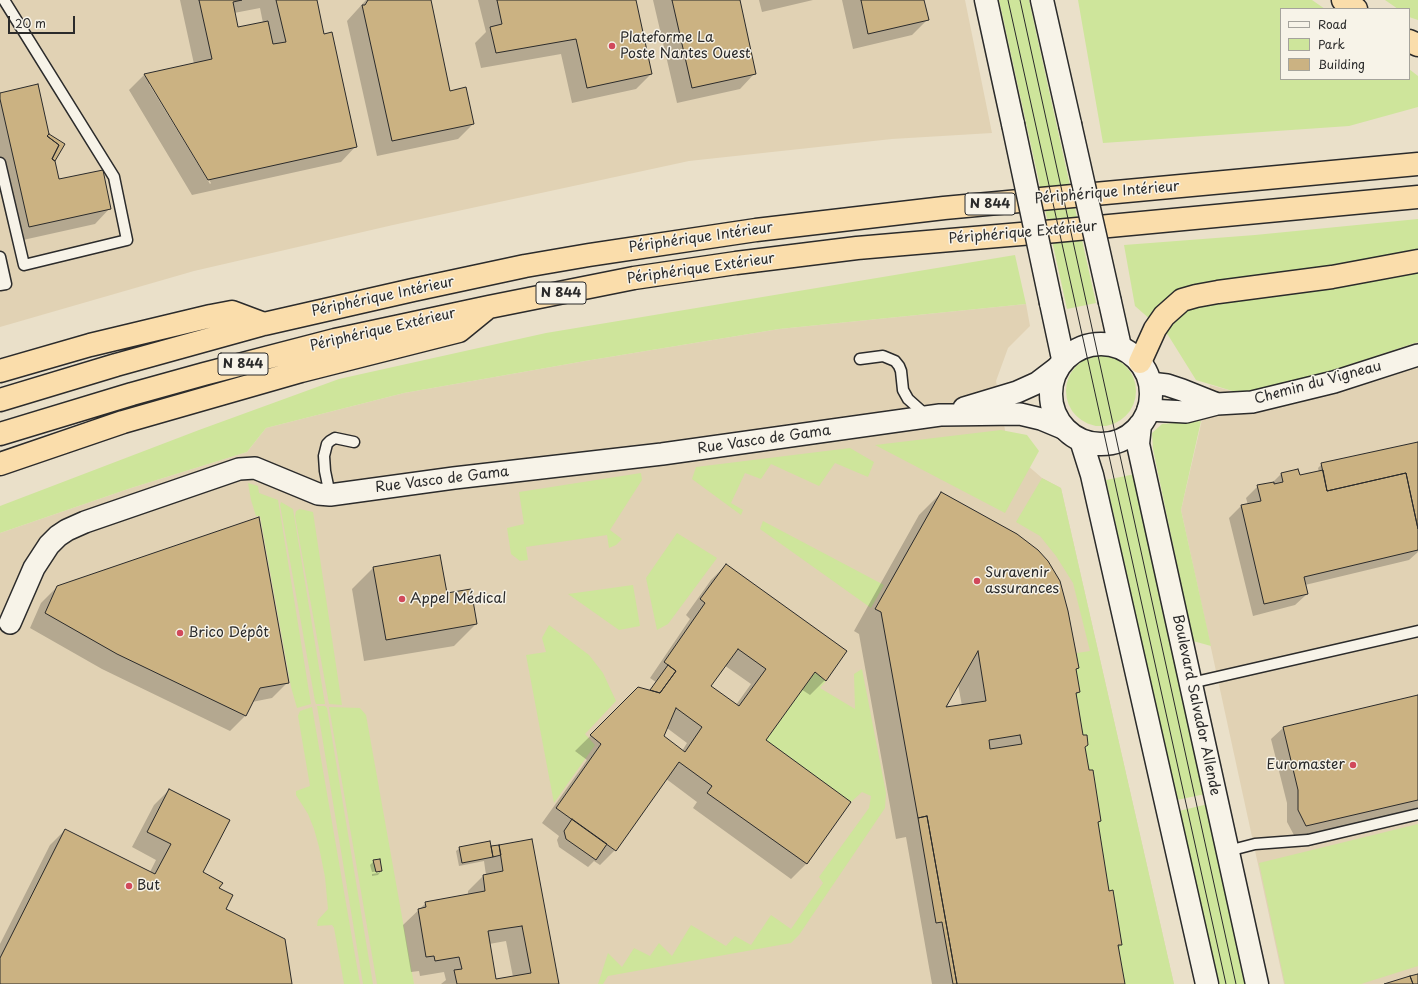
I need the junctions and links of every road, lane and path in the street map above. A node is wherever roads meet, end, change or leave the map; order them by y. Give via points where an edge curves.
1 (4, 0) edge
2 (986, 0) edge
3 (1042, 0) edge
4 (1343, 0) edge
5 (1355, 8) edge
6 (0, 163) edge
7 (1418, 164) edge
8 (1418, 197) edge
9 (0, 257) edge
10 (1418, 260) edge
11 (0, 285) edge
12 (489, 307) junction
13 (264, 324) junction
14 (1120, 347) junction
15 (1418, 355) edge
16 (860, 359) dead end
17 (1140, 362) junction
18 (1060, 363) junction
19 (0, 371) edge
20 (1150, 382) junction
21 (0, 400) edge
22 (1217, 404) junction
23 (934, 416) junction
24 (1144, 418) junction
25 (0, 434) edge
26 (1073, 435) junction
27 (354, 442) dead end
28 (0, 464) edge
29 (330, 495) junction
30 (10, 623) dead end
31 (1418, 631) edge
32 (1191, 683) junction
33 (1418, 814) edge
34 (1228, 851) junction
35 (1207, 984) edge
36 (1257, 984) edge

1 - 6 lane via 114,177 127,240 24,265
2 - 18 street, bridge via 1051,303
3 - 14 street, bridge
4 - 5 highway
7 - 13 highway, Périphérique Intérieur / N 844 via 944,208 756,230 525,266
8 - 12 highway, Périphérique Extérieur / N 844 via 857,248 634,278
9 - 11 lane via 6,284
10 - 17 highway via 1332,277 1218,292 1182,300 1164,316
12 - 25 highway, Périphérique Extérieur / N 844 via 335,340 211,372
12 - 28 highway via 459,331 301,371 123,422
13 - 19 highway via 232,312 203,317
13 - 21 highway, Périphérique Intérieur / N 844
14 - 17 street
14 - 18 street via 1108,343 1095,343 1073,351
15 - 22 street, Chemin du Vigneau via 1334,382 1252,402
16 - 23 lane via 883,356 895,361 901,372 903,390 908,400
17 - 20 street
18 - 23 street, Rue Vasco de Gama via 1037,383 1017,392
18 - 26 street via 1051,382 1050,399 1055,416
20 - 22 street, Chemin du Vigneau via 1167,385
20 - 24 street via 1151,397
22 - 24 street, Chemin du Vigneau via 1186,412
23 - 26 street, Rue Vasco de Gama via 1020,414 1041,419
23 - 29 street, Rue Vasco de Gama via 662,454
24 - 26 street via 1130,435 1117,442 1093,444
24 - 32 street, Boulevard Salvador Allende via 1138,444
26 - 35 street via 1087,456 1094,483
27 - 29 lane via 335,438 327,444 324,456
29 - 30 street, Rue Vasco de Gama via 318,494 263,471 239,469 75,526 49,545 34,568
31 - 32 lane
32 - 34 street, Boulevard Salvador Allende
33 - 34 lane via 1308,840 1255,844
34 - 36 street, Boulevard Salvador Allende

